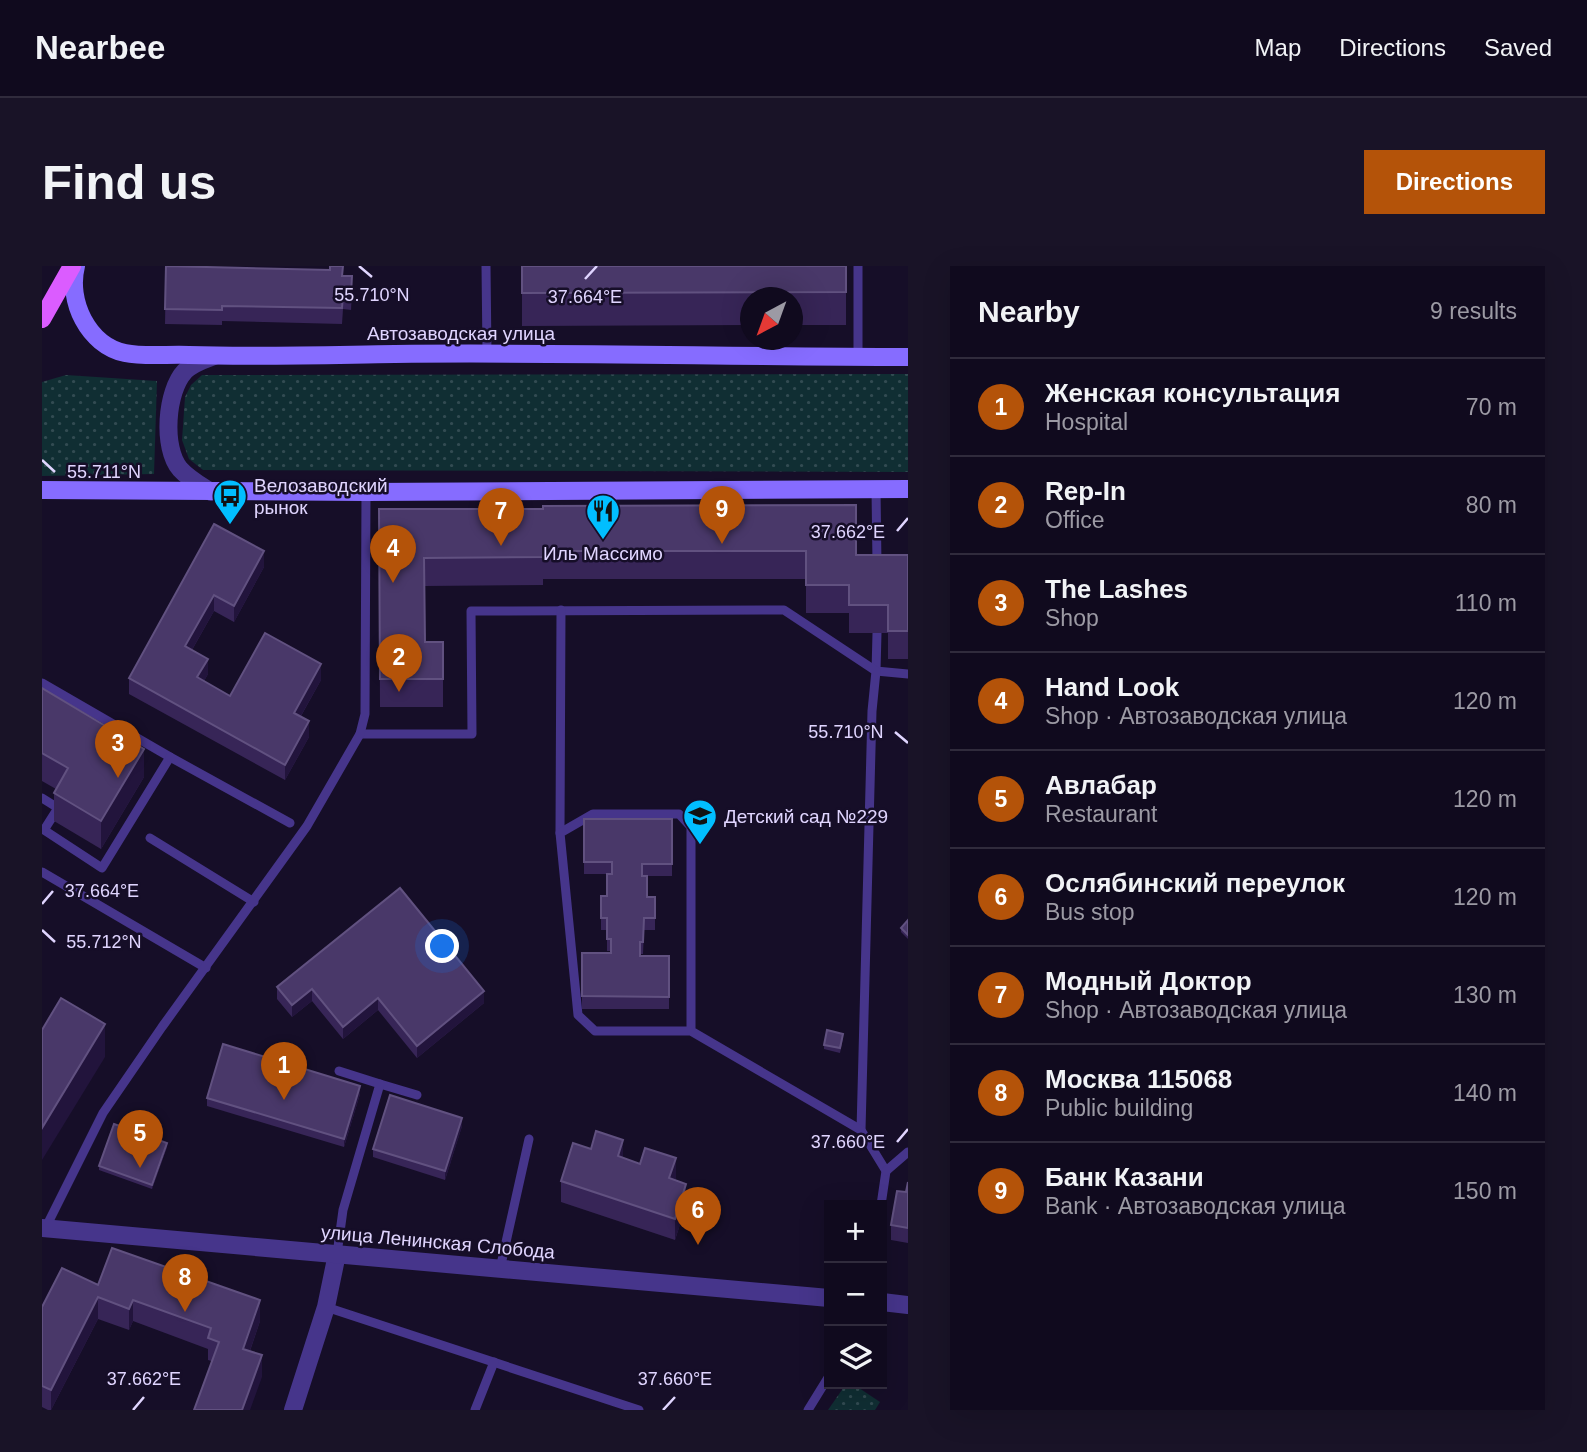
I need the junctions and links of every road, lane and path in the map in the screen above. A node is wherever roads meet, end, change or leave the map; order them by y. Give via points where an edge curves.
1 (74, 266) edge
2 (486, 266) edge
3 (858, 266) edge
4 (42, 319) edge
5 (486, 353) junction
6 (214, 356) junction
7 (859, 357) junction
8 (908, 357) edge
9 (876, 489) junction
10 (908, 489) edge
11 (42, 490) edge
12 (211, 492) junction
13 (366, 492) junction
14 (877, 571) edge
15 (561, 610) junction
16 (877, 633) edge
17 (876, 671) junction
18 (908, 674) edge
19 (42, 683) edge
20 (360, 734) junction
21 (170, 757) junction
22 (42, 798) edge
23 (290, 823) dead end
24 (43, 832) edge
25 (560, 833) junction
26 (150, 838) dead end
27 (42, 872) edge
28 (254, 902) junction
29 (206, 968) junction
30 (691, 1031) junction
31 (339, 1071) dead end
32 (380, 1084) junction
33 (418, 1095) dead end
34 (861, 1130) junction
35 (529, 1139) dead end
36 (908, 1152) edge
37 (886, 1171) junction
38 (882, 1200) edge
39 (43, 1230) edge
40 (337, 1254) junction
41 (500, 1269) junction
42 (824, 1298) edge
43 (887, 1303) edge
44 (908, 1305) edge
45 (327, 1307) junction
46 (494, 1362) junction
47 (824, 1385) edge
48 (293, 1410) edge
49 (475, 1410) edge
50 (639, 1410) edge
51 (808, 1410) edge

1 - 4 main road
1 - 6 main road, Автозаводская улица via 76,303 89,330 104,344 125,353
2 - 5 lane
3 - 7 lane
5 - 6 main road, Автозаводская улица
5 - 7 main road, Автозаводская улица
6 - 12 street via 197,362 176,383 168,422 178,467
7 - 8 main road, Автозаводская улица
9 - 10 main road
9 - 13 main road
9 - 14 lane
11 - 12 main road
12 - 13 main road
13 - 20 lane via 365,714
15 - 17 lane via 784,610
15 - 20 lane via 471,611 472,734
15 - 25 lane
16 - 17 lane
17 - 18 lane
17 - 34 lane
19 - 21 lane
20 - 28 lane via 307,826
21 - 23 lane
21 - 24 lane via 102,868
22 - 24 lane via 58,808
25 - 30 lane via 578,1015 595,1031
25 - 30 lane via 593,814 678,814 691,827
26 - 28 lane
27 - 29 lane
28 - 29 lane
29 - 39 lane via 103,1113
30 - 34 lane
31 - 32 lane
32 - 33 lane
32 - 40 lane via 343,1210
34 - 37 lane
35 - 41 lane
36 - 37 lane
37 - 38 lane
39 - 40 street, улица Ленинская Слобода
40 - 41 street, улица Ленинская Слобода
40 - 45 street
41 - 42 street, улица Ленинская Слобода
43 - 44 street
45 - 46 lane
45 - 48 street
46 - 49 lane
46 - 50 lane
47 - 51 lane

